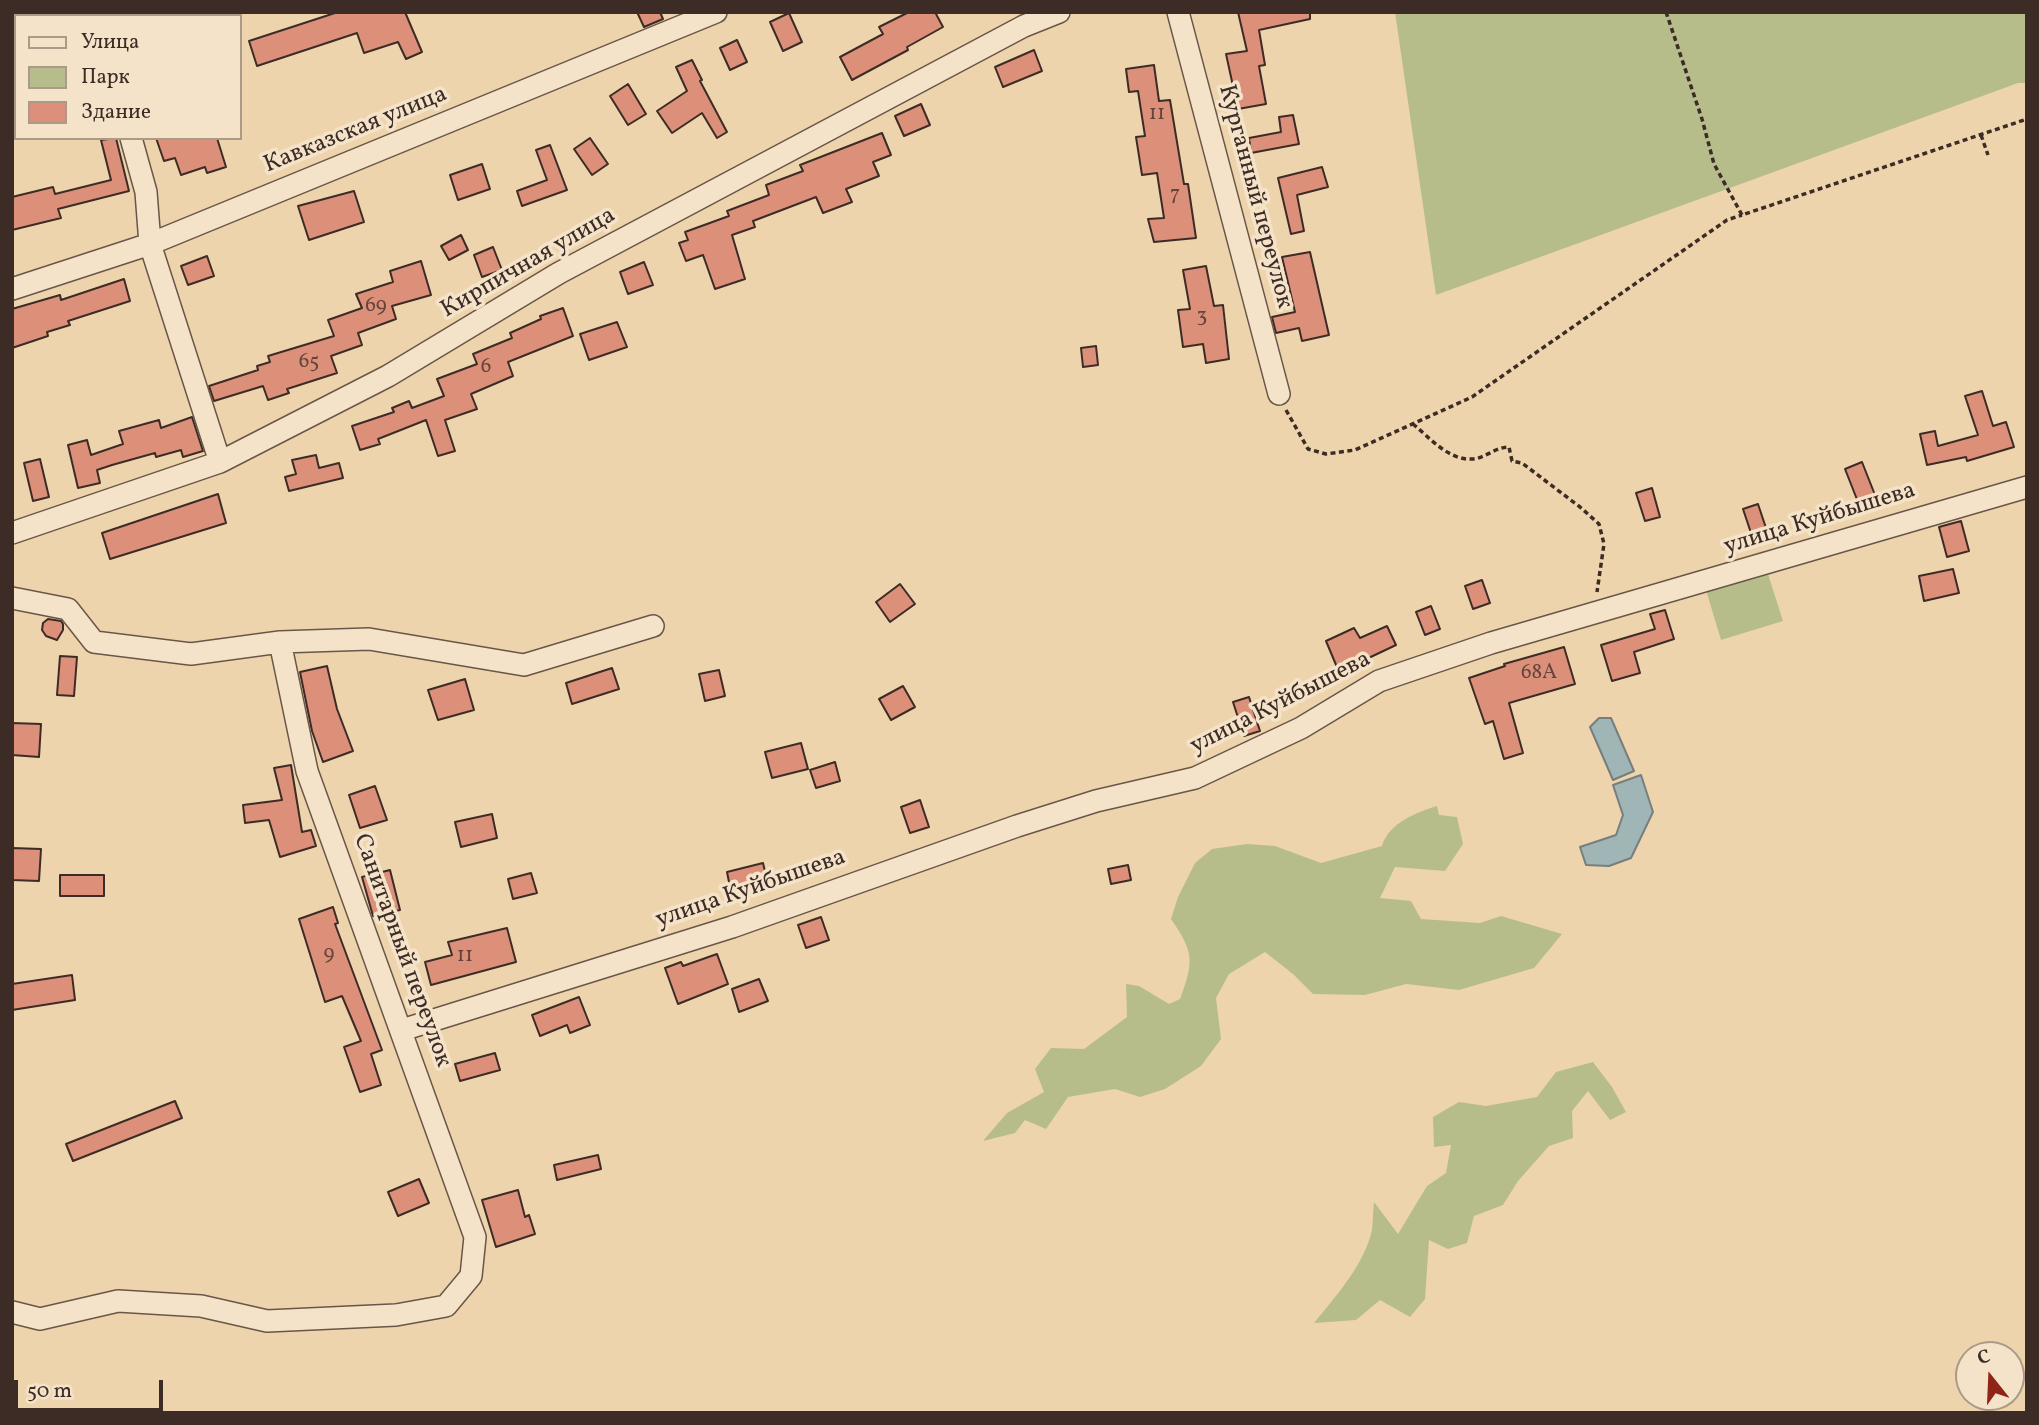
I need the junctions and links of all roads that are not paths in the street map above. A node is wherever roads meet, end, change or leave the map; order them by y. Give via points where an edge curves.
1 (716, 12) edge
2 (1059, 12) edge
3 (1178, 12) edge
4 (1022, 19) edge
5 (132, 140) edge
6 (150, 244) junction
7 (12, 289) edge
8 (1279, 394) road end
9 (220, 462) junction
10 (2027, 487) edge
11 (12, 533) edge
12 (12, 598) edge
13 (653, 626) dead end
14 (280, 642) junction
15 (402, 1030) junction
16 (12, 1312) edge

1 - 6 street, Кавказская улица
2 - 4 street, Кирпичная улица
3 - 8 street, Курганный переулок
4 - 9 street, Кирпичная улица via 559,273 388,376
5 - 6 street via 146,192
6 - 7 street, Кавказская улица
6 - 9 street
9 - 11 street, Кирпичная улица
10 - 15 street, улица Куйбышева via 1491,643 1379,681 1301,728 1195,778 1017,825 732,926
12 - 14 street via 68,609 94,642 191,654
13 - 14 street via 524,665 369,639
14 - 15 street, Санитарный переулок via 307,771
15 - 16 street, Санитарный переулок via 475,1237 471,1276 446,1306 396,1315 267,1321 201,1306 118,1301 40,1318

